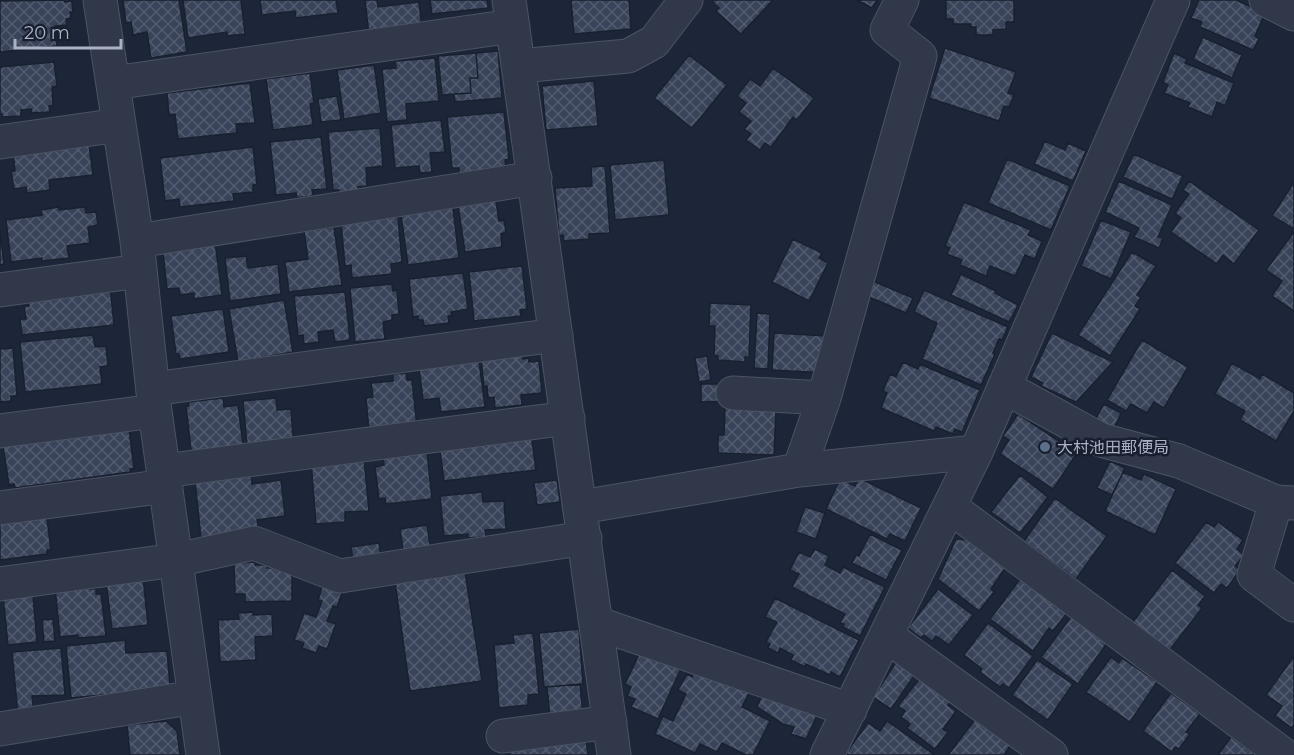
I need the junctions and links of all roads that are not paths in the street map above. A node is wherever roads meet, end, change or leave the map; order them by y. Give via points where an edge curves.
1 (100, 0) edge
2 (686, 0) edge
3 (902, 0) edge
4 (1173, 0) edge
5 (1266, 0) edge
6 (511, 13) edge
7 (1294, 14) edge
8 (519, 66) junction
9 (112, 83) junction
10 (119, 125) junction
11 (0, 142) edge
12 (535, 178) junction
13 (139, 256) junction
14 (0, 290) edge
15 (556, 334) junction
16 (1004, 387) junction
17 (733, 393) dead end
18 (824, 398) junction
19 (154, 400) junction
20 (568, 418) junction
21 (0, 431) edge
22 (976, 452) junction
23 (799, 470) junction
24 (165, 479) junction
25 (1285, 503) edge
26 (950, 507) junction
27 (0, 508) edge
28 (583, 523) junction
29 (176, 560) junction
30 (0, 584) edge
31 (1294, 605) edge
32 (597, 623) junction
33 (887, 636) junction
34 (195, 697) junction
35 (850, 710) junction
36 (610, 722) junction
37 (0, 729) edge
38 (503, 736) dead end
39 (203, 755) edge
40 (614, 755) edge
41 (828, 755) edge
42 (1051, 755) edge
43 (1284, 755) edge

1 - 9 street
2 - 8 street via 654,42 628,56
3 - 18 street via 887,30 920,56
4 - 16 street
5 - 7 street
6 - 8 street
6 - 9 street
8 - 12 street
9 - 10 street
10 - 11 street
10 - 13 street
12 - 13 street
12 - 15 street
13 - 14 street
13 - 19 street
15 - 19 street
15 - 20 street
16 - 22 street
16 - 25 street via 1101,440 1179,461
17 - 18 street
18 - 23 street
19 - 21 street
19 - 24 street
20 - 24 street
20 - 28 street
22 - 23 street
22 - 26 street
23 - 28 street
24 - 27 street
24 - 29 street
25 - 31 street via 1254,575
26 - 33 street
26 - 43 street
28 - 29 street via 340,576 254,543
28 - 32 street
29 - 30 street
29 - 34 street
32 - 35 street
32 - 36 street
33 - 35 street
33 - 42 street
34 - 37 street
34 - 39 street
35 - 41 street
36 - 38 street
36 - 40 street

